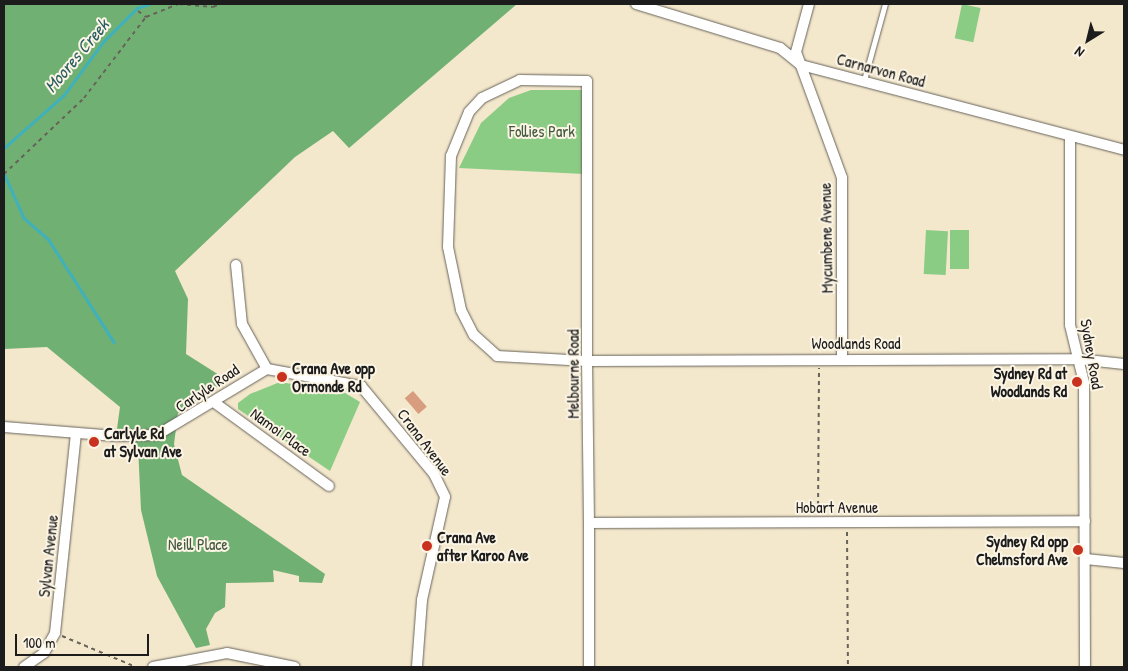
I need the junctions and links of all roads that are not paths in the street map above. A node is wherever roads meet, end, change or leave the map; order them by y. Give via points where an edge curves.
1 (636, 4) edge
2 (809, 4) edge
3 (885, 4) edge
4 (801, 65) junction
5 (587, 80) joint
6 (864, 80) junction
7 (1070, 136) junction
8 (1124, 150) edge
9 (236, 265) dead end
10 (842, 358) junction
11 (1078, 359) junction
12 (588, 361) junction
13 (1124, 364) edge
14 (272, 369) junction
15 (215, 403) junction
16 (4, 427) edge
17 (76, 434) junction
18 (329, 486) dead end
19 (1085, 521) junction
20 (589, 523) junction
21 (1086, 559) junction
22 (1124, 563) edge
23 (24, 667) edge
24 (153, 667) edge
25 (295, 667) edge
26 (418, 667) edge
27 (589, 667) edge
28 (1085, 667) edge

1 - 4 street, Carnarvon Road via 780,48
2 - 4 street, Mycumbene Avenue via 796,52
3 - 6 lane
4 - 6 street, Carnarvon Road
4 - 10 street, Mycumbene Avenue via 842,178
5 - 12 street, Melbourne Road
5 - 12 street, Woodlands Road via 520,80 482,98 469,112 451,156 448,247 461,310 474,335 497,356
6 - 7 street, Carnarvon Road
7 - 8 street, Carnarvon Road
7 - 11 street, Sydney Road via 1070,325
9 - 14 street via 242,324
10 - 11 street, Woodlands Road
10 - 12 street, Woodlands Road
11 - 13 street, Woodlands Road
11 - 19 street, Sydney Road via 1084,383
12 - 20 street, Melbourne Road
14 - 15 street, Carlyle Road
14 - 26 street, Crana Avenue via 361,386 441,485 444,509 422,600
15 - 17 street, Carlyle Road via 158,435
15 - 18 street, Namoi Place
16 - 17 street, Carlyle Road via 18,425
17 - 23 street, Sylvan Avenue via 54,633 44,653
19 - 20 street, Hobart Avenue
19 - 21 street, Sydney Road
20 - 27 street, Melbourne Road
21 - 22 street
21 - 28 street, Sydney Road
24 - 25 street via 227,653

